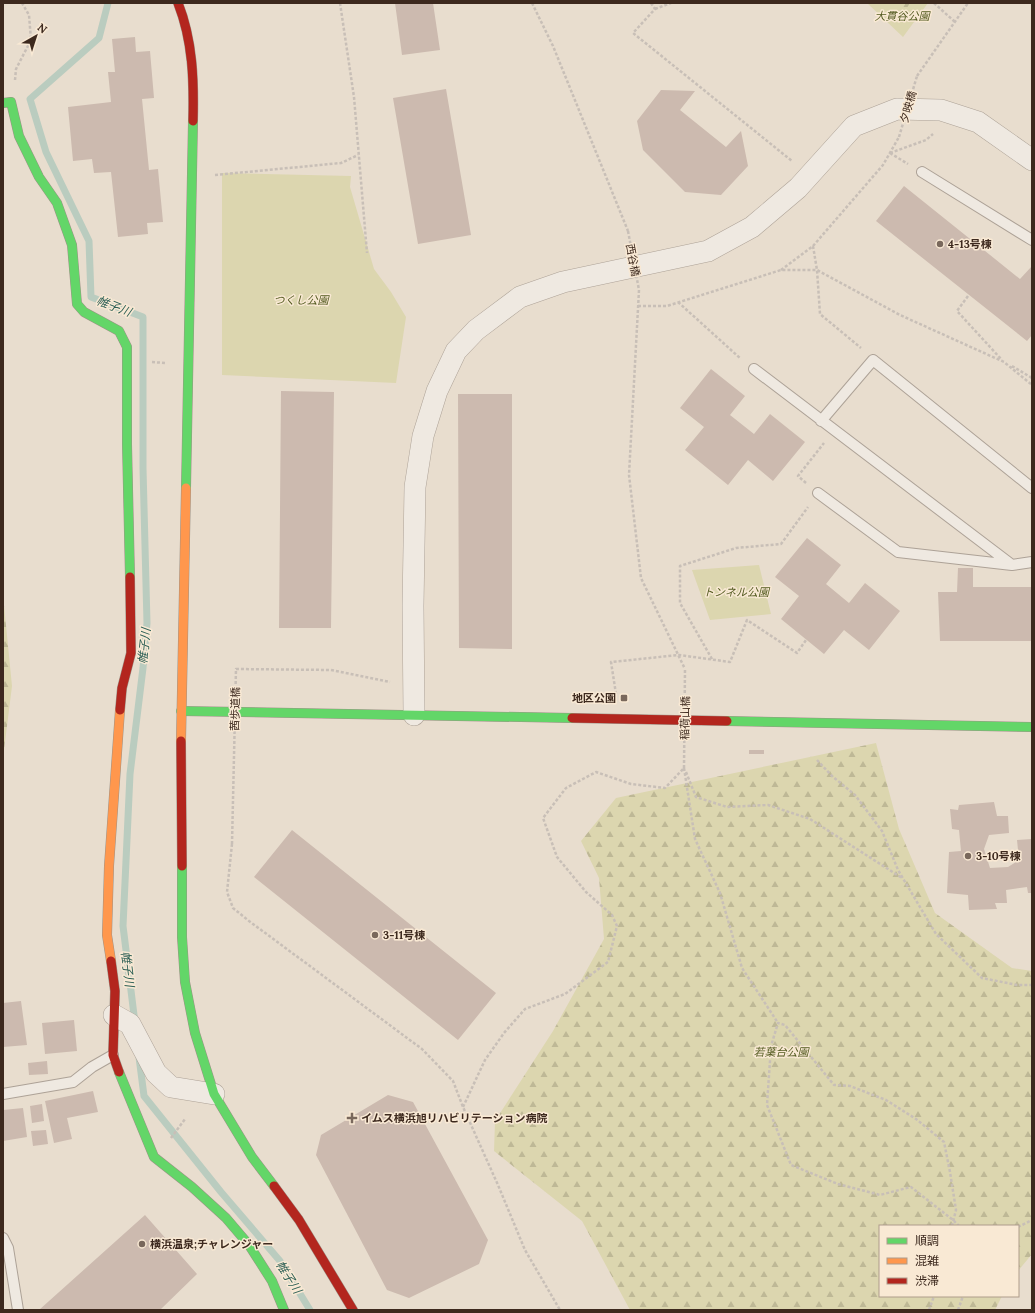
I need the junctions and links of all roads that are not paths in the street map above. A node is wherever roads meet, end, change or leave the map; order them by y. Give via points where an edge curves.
1 (178, 3) edge
2 (7, 102) edge
3 (1032, 160) edge
4 (922, 172) dead end
5 (1032, 240) edge
6 (754, 370) road end
7 (821, 421) junction
8 (1032, 488) edge
9 (818, 493) road end
10 (1032, 562) edge
11 (1012, 564) junction
12 (181, 712) junction
13 (414, 715) junction
14 (1032, 727) edge
15 (114, 1015) junction
16 (113, 1055) junction
17 (3, 1094) edge
18 (214, 1094) junction
19 (3, 1238) edge
20 (18, 1310) edge
21 (284, 1310) edge
22 (353, 1310) edge

1 - 12 street via 183,13 194,82
2 - 15 street via 38,177 57,203 72,245 77,304 84,312 119,331 127,347 131,653 122,688 109,866 107,935 114,991
3 - 13 street via 978,122 941,110 897,109 854,126 798,188 752,226 708,251 563,282 520,298 476,330 456,351 437,391 423,436 415,487
4 - 5 lane
6 - 7 lane
7 - 8 lane via 873,360
7 - 11 lane
9 - 11 lane via 898,552
10 - 11 lane
12 - 13 street
12 - 18 street via 182,937 185,982 195,1033
13 - 14 street
15 - 16 street
15 - 18 street via 130,1024 156,1072 171,1086
16 - 17 lane via 73,1082
16 - 21 street via 154,1157 226,1218 249,1245 272,1280
18 - 22 street via 252,1157 299,1220
19 - 20 lane via 8,1248

